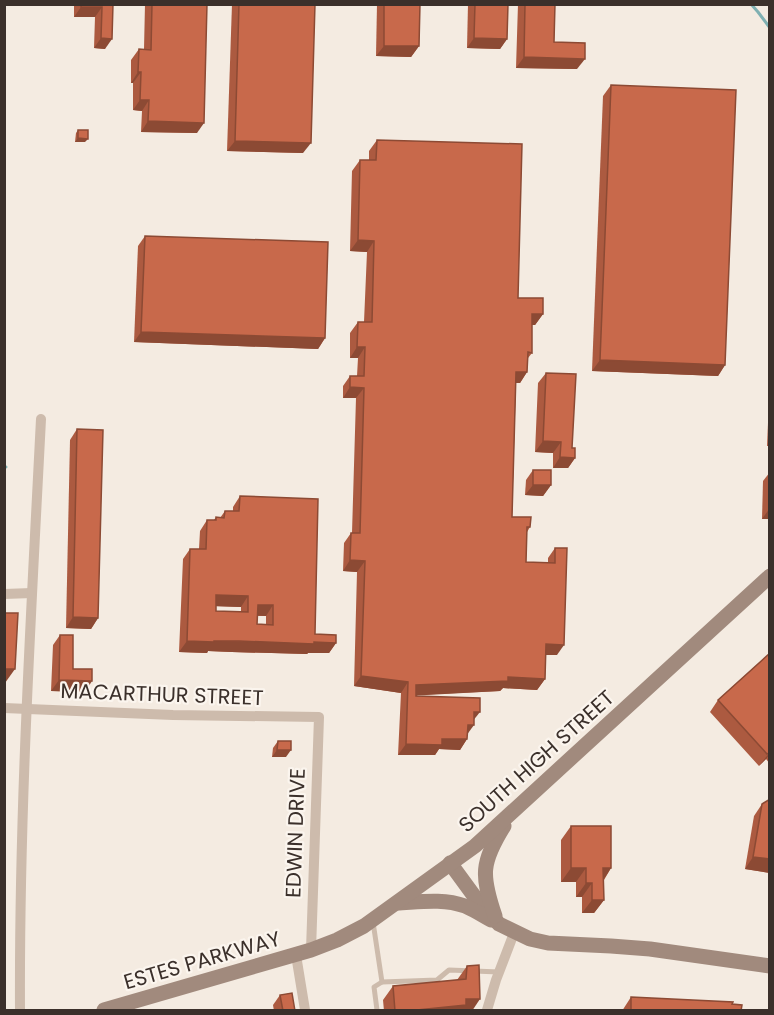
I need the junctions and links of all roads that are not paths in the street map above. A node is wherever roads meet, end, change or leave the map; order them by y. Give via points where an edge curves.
1 (41, 419) dead end
2 (770, 576) edge
3 (32, 593) junction
4 (4, 594) edge
5 (4, 708) edge
6 (26, 709) junction
7 (319, 717) joint
8 (516, 808) junction
9 (450, 863) junction
10 (397, 903) junction
11 (373, 920) junction
12 (498, 924) junction
13 (514, 933) junction
14 (311, 950) junction
15 (296, 955) junction
16 (770, 966) edge
17 (499, 972) junction
18 (382, 982) junction
19 (20, 1011) edge
20 (104, 1011) edge
21 (305, 1011) edge
22 (377, 1011) edge
23 (487, 1011) edge

1 - 3 street
2 - 8 main road, SOUTH HIGH STREET
3 - 4 street
3 - 6 street
5 - 6 street, MACARTHUR STREET
6 - 7 street, MACARTHUR STREET
6 - 19 street
7 - 14 street, EDWIN DRIVE
8 - 9 main road, SOUTH HIGH STREET
8 - 12 main road via 488,854 485,870 486,889
9 - 10 main road, SOUTH HIGH STREET
9 - 12 main road
10 - 11 main road, SOUTH HIGH STREET
10 - 12 main road via 451,902
11 - 14 main road, SOUTH HIGH STREET
11 - 18 lane
12 - 13 main road
13 - 16 main road via 548,943 632,947
13 - 17 street
14 - 15 main road, ESTES PARKWAY
15 - 20 main road, ESTES PARKWAY
15 - 21 street
17 - 18 lane via 449,970 437,980
17 - 23 street
18 - 22 lane via 374,987

